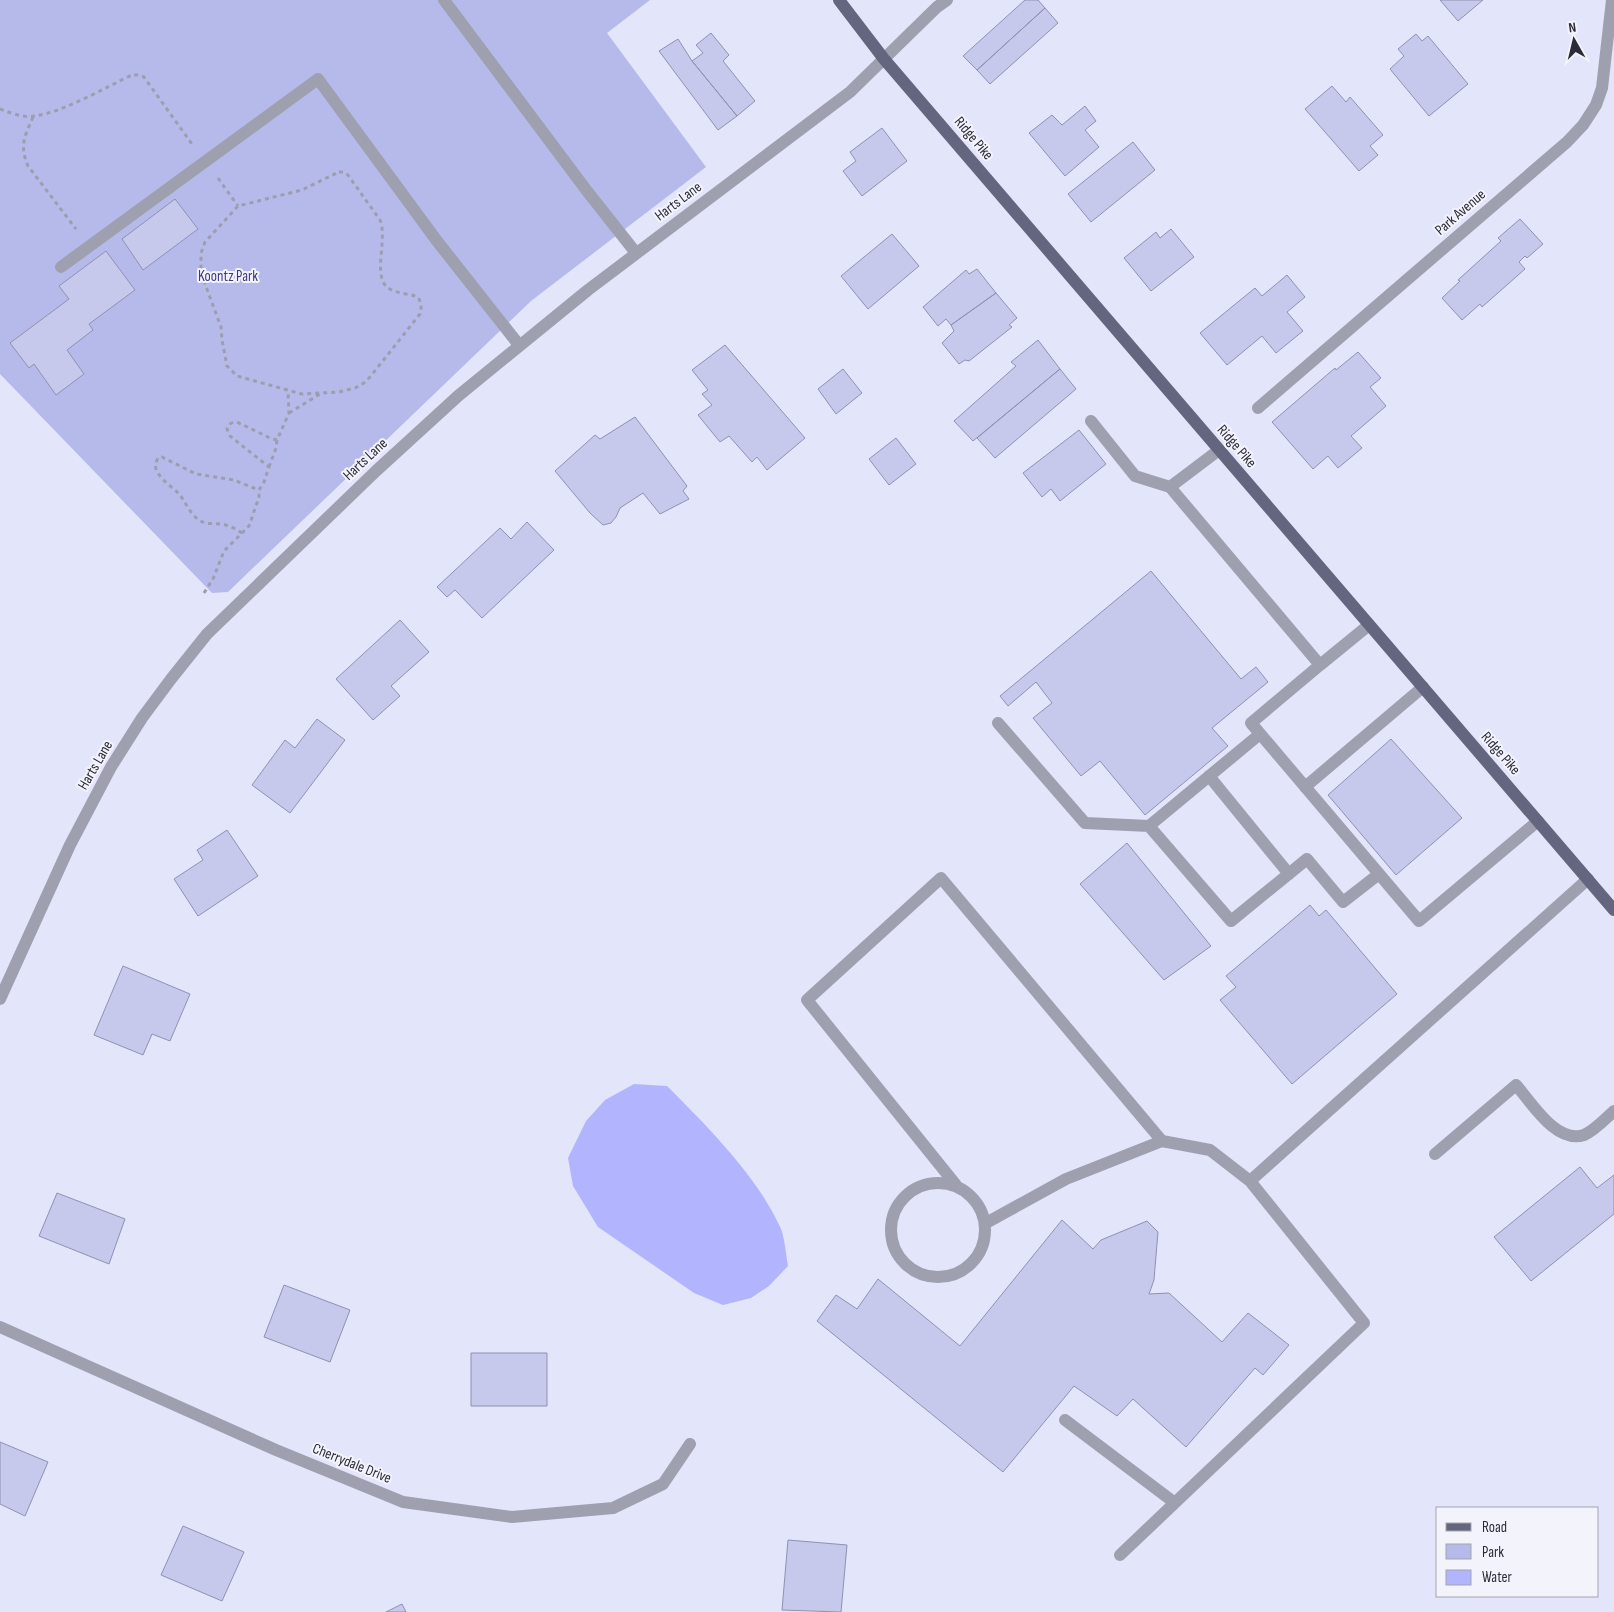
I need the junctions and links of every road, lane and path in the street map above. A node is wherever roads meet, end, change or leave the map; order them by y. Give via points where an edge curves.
1 (444, 0) edge
2 (839, 0) edge
3 (947, 0) edge
4 (1612, 0) edge
5 (884, 58) junction
6 (0, 109) edge
7 (33, 117) junction
8 (197, 150) dead end
9 (216, 175) dead end
10 (238, 206) junction
11 (89, 246) junction
12 (636, 253) junction
13 (61, 267) dead end
14 (519, 345) junction
15 (288, 391) junction
16 (320, 394) junction
17 (1258, 408) dead end
18 (289, 413) junction
19 (1091, 421) dead end
20 (277, 440) junction
21 (1219, 450) junction
22 (269, 466) junction
23 (1170, 487) junction
24 (260, 490) junction
25 (242, 534) junction
26 (204, 593) dead end
27 (1369, 625) junction
28 (1320, 665) junction
29 (1423, 686) junction
30 (998, 723) dead end
31 (1260, 734) junction
32 (1209, 776) junction
33 (1305, 786) junction
34 (1538, 821) junction
35 (1149, 826) junction
36 (1289, 874) junction
37 (1379, 874) junction
38 (1588, 879) junction
39 (1614, 910) edge
40 (0, 998) edge
41 (1614, 1111) edge
42 (1162, 1141) junction
43 (1435, 1154) dead end
44 (1250, 1181) junction
45 (956, 1185) junction
46 (986, 1223) junction
47 (0, 1327) edge
48 (1065, 1420) dead end
49 (690, 1444) dead end
50 (1175, 1503) junction
51 (1120, 1555) dead end

1 - 12 street
2 - 5 main road, Ridge Pike
3 - 5 street, Harts Lane
4 - 17 street, Park Avenue via 1602,88 1583,125
5 - 12 street, Harts Lane via 850,92
5 - 21 main road, Ridge Pike
6 - 7 path
7 - 8 path via 139,74
7 - 11 path via 22,148 28,166
9 - 10 path
10 - 15 path via 205,242 201,260 204,281 221,327 227,366 237,376
10 - 16 path via 302,190 343,172 383,228 380,274 383,282 388,288 418,297 421,302 420,314 364,383 339,392
11 - 13 street
11 - 14 street via 318,79 437,241
12 - 14 street, Harts Lane
14 - 40 street, Harts Lane via 458,396 285,558 207,634 171,679 142,718 97,793
15 - 16 path
15 - 18 path
16 - 18 path
18 - 20 path
19 - 23 street via 1135,476
20 - 22 path
20 - 22 path via 237,422 228,425 230,436
21 - 23 street
21 - 27 main road, Ridge Pike
22 - 24 path
23 - 28 street
24 - 25 path via 249,526
24 - 25 path via 234,480 196,474 158,458 156,469 160,477 179,494 199,521 222,524
25 - 26 path via 224,551
27 - 28 street
27 - 29 main road, Ridge Pike
28 - 31 street via 1251,723
29 - 33 street
29 - 34 main road, Ridge Pike
30 - 35 street via 1085,823
31 - 32 street
31 - 33 street
32 - 35 street
32 - 36 street
33 - 37 street
34 - 37 street via 1419,921
34 - 38 main road, Ridge Pike
35 - 36 street via 1231,921
36 - 37 street via 1307,859 1343,902
38 - 39 main road, Ridge Pike
38 - 44 street
41 - 43 street via 1583,1135 1565,1135 1556,1131 1516,1085
42 - 44 street via 1210,1150
42 - 45 street via 941,878 807,1000
42 - 46 street via 1066,1179
44 - 50 street via 1364,1323
45 - 46 street via 976,1200
45 - 46 street via 931,1182 908,1192 893,1212 890,1236 899,1260 920,1274 944,1278 967,1268 977,1255 982,1248
47 - 49 street, Cherrydale Drive via 276,1450 403,1502 512,1517 613,1508 663,1484
48 - 50 street
50 - 51 street

